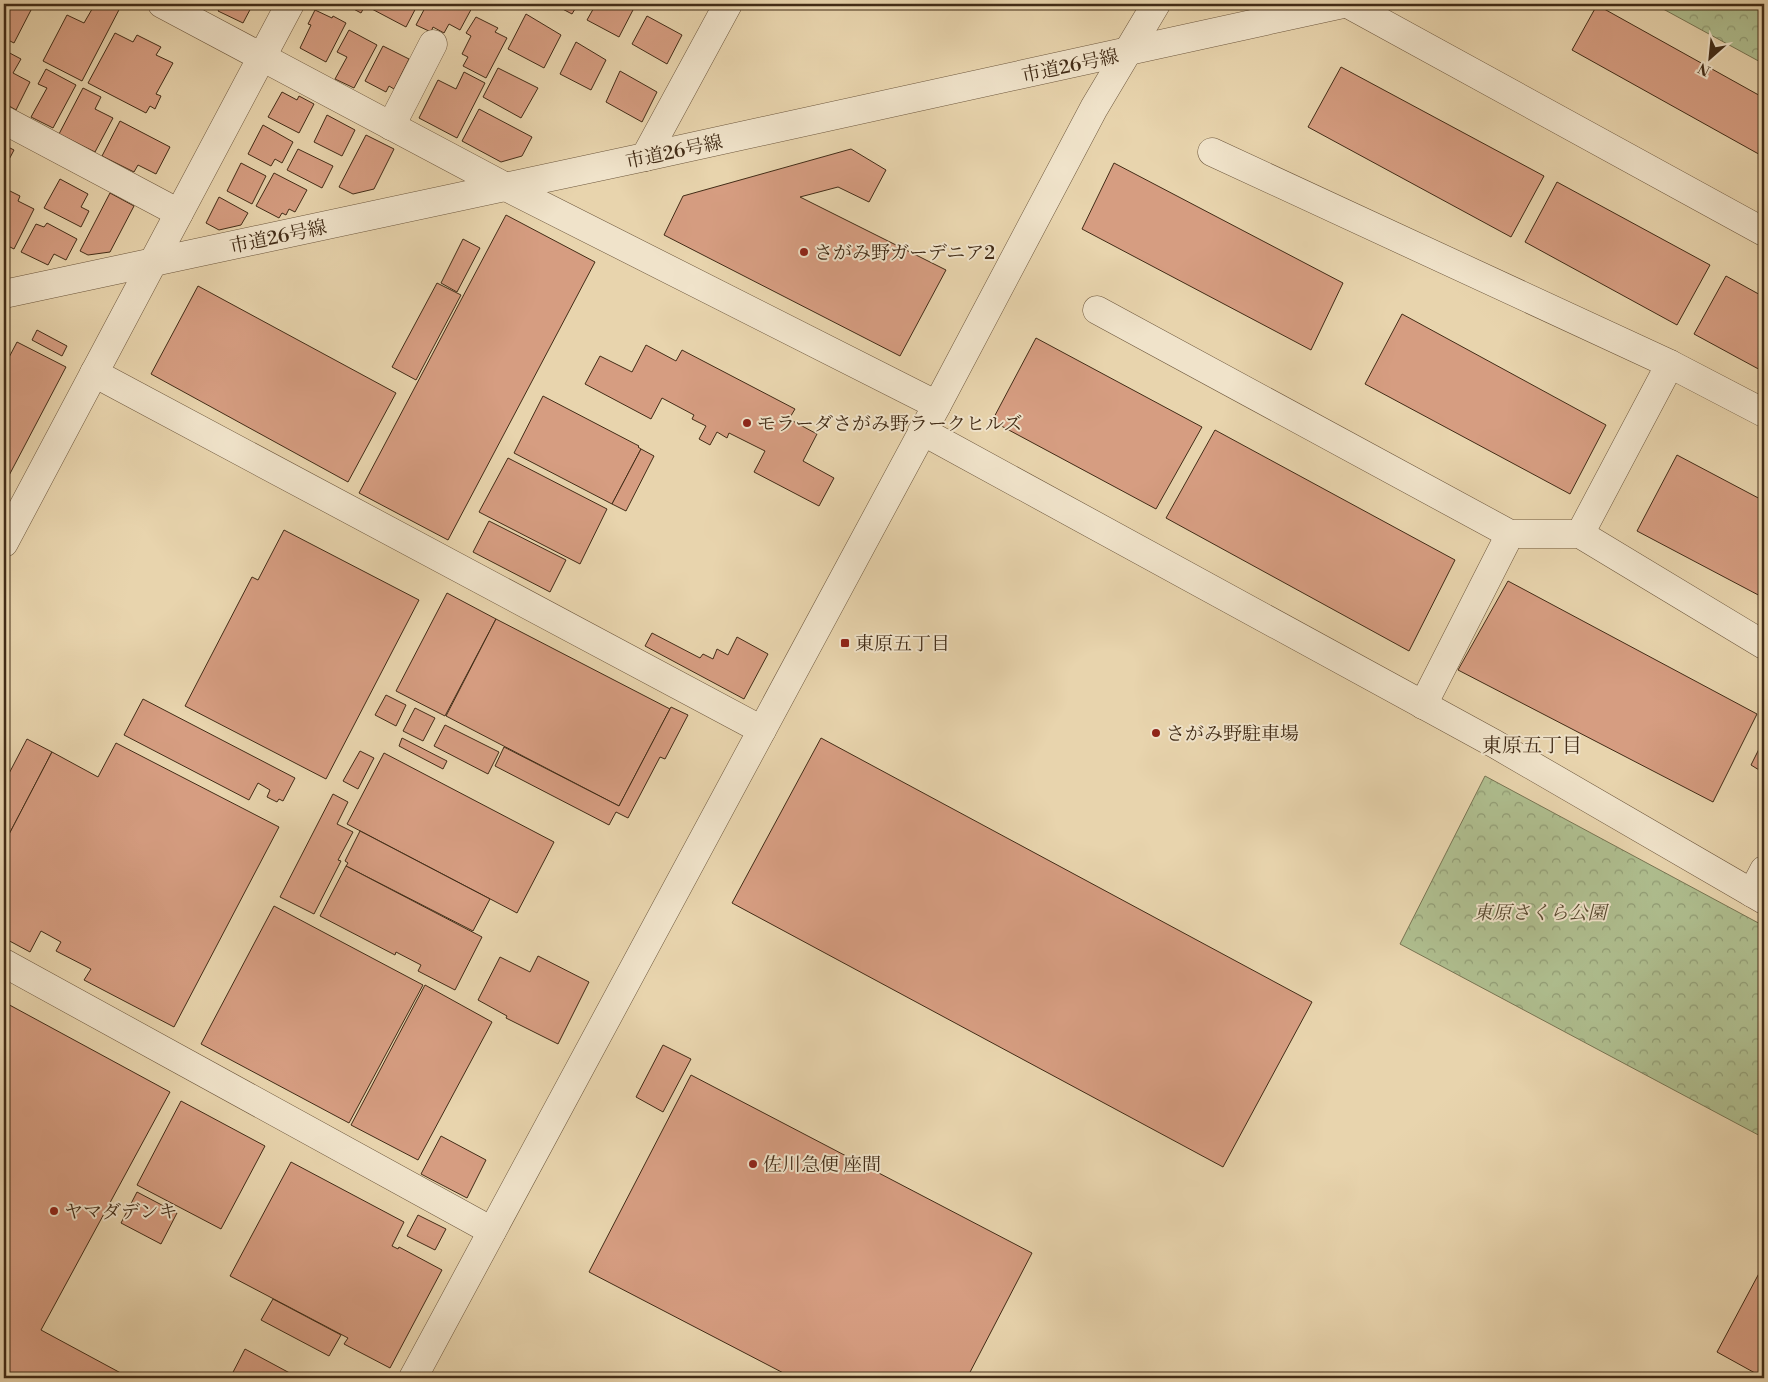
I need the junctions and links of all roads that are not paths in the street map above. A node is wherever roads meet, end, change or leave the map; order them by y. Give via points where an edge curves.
1 (162, 4) edge
2 (290, 4) edge
3 (728, 4) edge
4 (1156, 4) edge
5 (1343, 4) edge
6 (1348, 4) edge
7 (433, 44) dead end
8 (1129, 52) junction
9 (262, 56) junction
10 (4, 120) edge
11 (391, 126) junction
12 (1212, 152) dead end
13 (645, 157) junction
14 (506, 187) junction
15 (179, 213) junction
16 (1764, 232) edge
17 (153, 262) junction
18 (10, 289) edge
19 (1097, 310) dead end
20 (1670, 364) junction
21 (94, 373) junction
22 (937, 405) junction
23 (1764, 413) edge
24 (922, 431) junction
25 (1510, 534) junction
26 (1580, 534) junction
27 (4, 543) edge
28 (1764, 645) edge
29 (1423, 705) junction
30 (762, 730) junction
31 (1760, 888) edge
32 (4, 963) edge
33 (492, 1230) junction
34 (413, 1378) edge

1 - 9 street
2 - 9 street
3 - 13 street
4 - 8 street
5 - 8 street, 市道26号線
6 - 16 street
7 - 11 street
8 - 13 street, 市道26号線
8 - 22 street via 1094,108
9 - 11 street
9 - 15 street
10 - 15 street
11 - 14 street
12 - 20 street
13 - 14 street, 市道26号線
14 - 17 street, 市道26号線
14 - 22 street
15 - 17 street
17 - 18 street, 市道26号線
17 - 21 street
19 - 25 street
20 - 23 street
20 - 26 street
21 - 27 street
21 - 30 street
22 - 24 street
24 - 29 street
24 - 30 street
25 - 26 street
25 - 29 street
26 - 28 street
29 - 31 street
30 - 33 street
32 - 33 street
33 - 34 street

